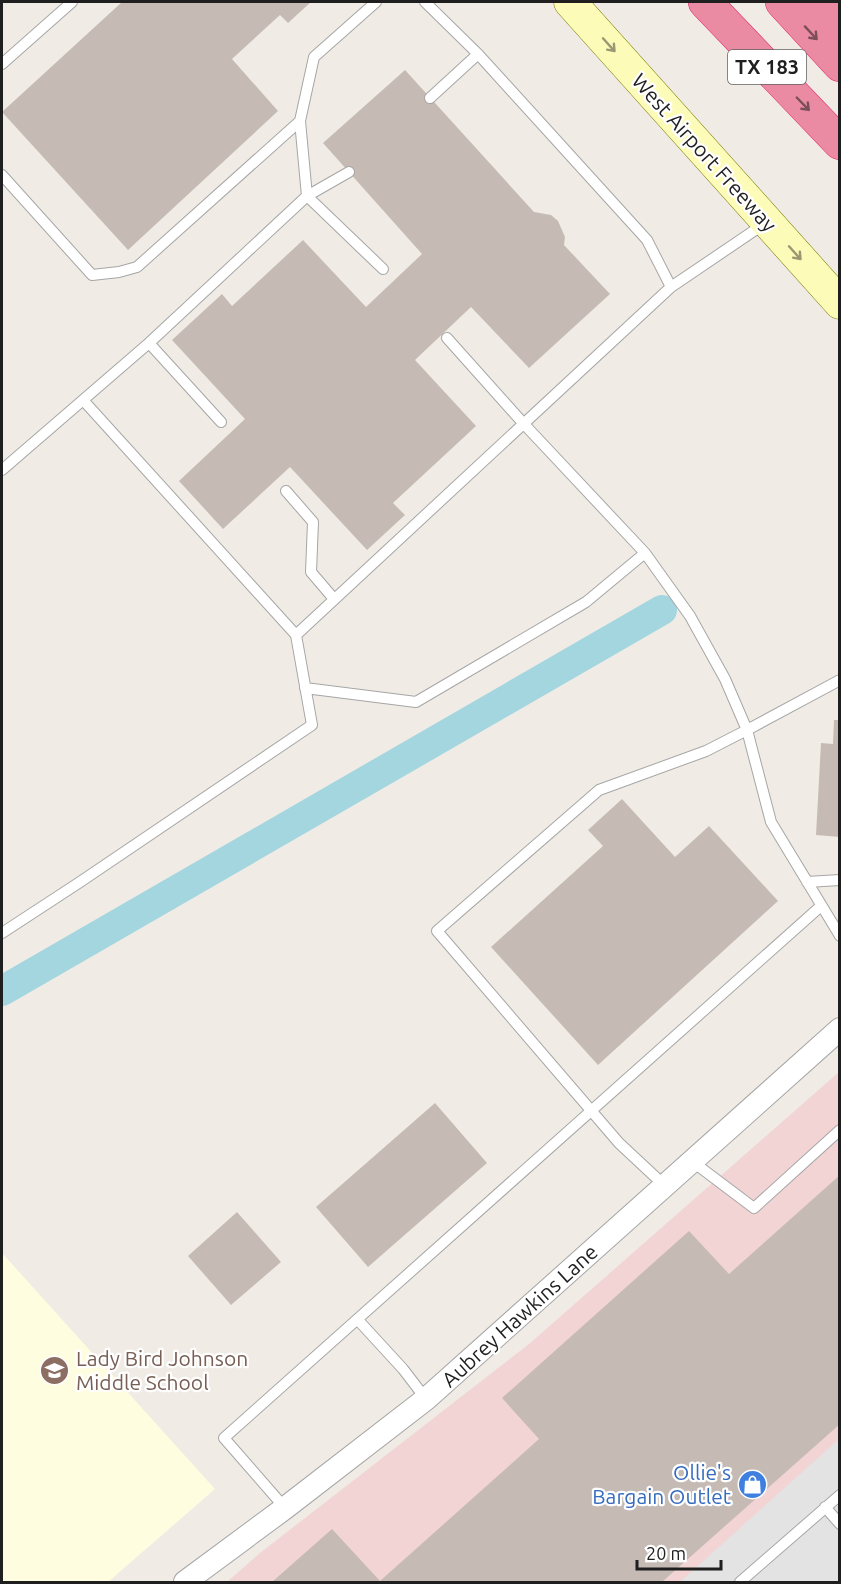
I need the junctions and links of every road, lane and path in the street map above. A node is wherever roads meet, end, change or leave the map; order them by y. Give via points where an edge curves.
1 (72, 2) edge
2 (376, 2) edge
3 (425, 2) edge
4 (570, 2) edge
5 (705, 2) edge
6 (782, 2) edge
7 (817, 2) edge
8 (840, 26) edge
9 (478, 54) junction
10 (3, 60) edge
11 (840, 64) edge
12 (430, 98) dead end
13 (300, 121) junction
14 (836, 140) edge
15 (349, 172) dead end
16 (2, 175) edge
17 (307, 196) junction
18 (766, 222) junction
19 (382, 269) dead end
20 (671, 287) junction
21 (840, 303) edge
22 (447, 338) dead end
23 (149, 343) junction
24 (83, 400) junction
25 (221, 422) dead end
26 (523, 423) junction
27 (2, 470) edge
28 (286, 491) dead end
29 (645, 553) junction
30 (334, 599) junction
31 (296, 635) junction
32 (840, 680) edge
33 (305, 688) junction
34 (747, 730) junction
35 (840, 880) edge
36 (807, 882) junction
37 (821, 906) junction
38 (2, 933) edge
39 (840, 936) edge
40 (840, 1029) edge
41 (592, 1112) junction
42 (840, 1130) edge
43 (693, 1162) junction
44 (666, 1187) junction
45 (358, 1320) junction
46 (426, 1399) junction
47 (840, 1495) edge
48 (825, 1507) junction
49 (285, 1508) junction
50 (840, 1524) edge
51 (185, 1582) edge
52 (740, 1582) edge

1 - 10 lane
2 - 13 lane via 314,57
3 - 9 lane
4 -> 18 main road, West Airport Freeway
5 -> 14 highway, TX 183
6 -> 11 highway
7 - 8 highway
9 - 12 lane
9 - 20 lane via 647,240
13 - 16 lane via 137,267 118,272 92,275
13 - 17 lane
15 - 17 lane
17 - 19 lane
17 - 23 lane
18 - 20 lane
18 -> 21 main road, West Airport Freeway
20 - 26 lane
22 - 26 lane
23 - 24 lane
23 - 25 lane
24 - 27 lane
24 - 31 lane
26 - 29 lane
26 - 30 lane
28 - 30 lane via 313,522 310,572
29 - 33 lane via 586,602 416,702
29 - 34 lane via 690,616 725,679
30 - 31 lane
31 - 33 lane
32 - 34 lane
33 - 38 lane via 312,725
34 - 36 lane via 771,822
34 - 41 lane via 706,751 598,790 437,931
35 - 36 lane
36 - 37 lane
37 - 39 lane
37 - 41 lane
40 - 43 street, Aubrey Hawkins Lane
41 - 44 lane
41 - 45 lane
42 - 43 lane via 754,1208
43 - 44 street, Aubrey Hawkins Lane
44 - 46 street, Aubrey Hawkins Lane
45 - 46 lane
45 - 49 lane via 225,1438
46 - 49 street, Aubrey Hawkins Lane
47 - 48 lane
48 - 50 lane
48 - 52 lane
49 - 51 street, Aubrey Hawkins Lane

